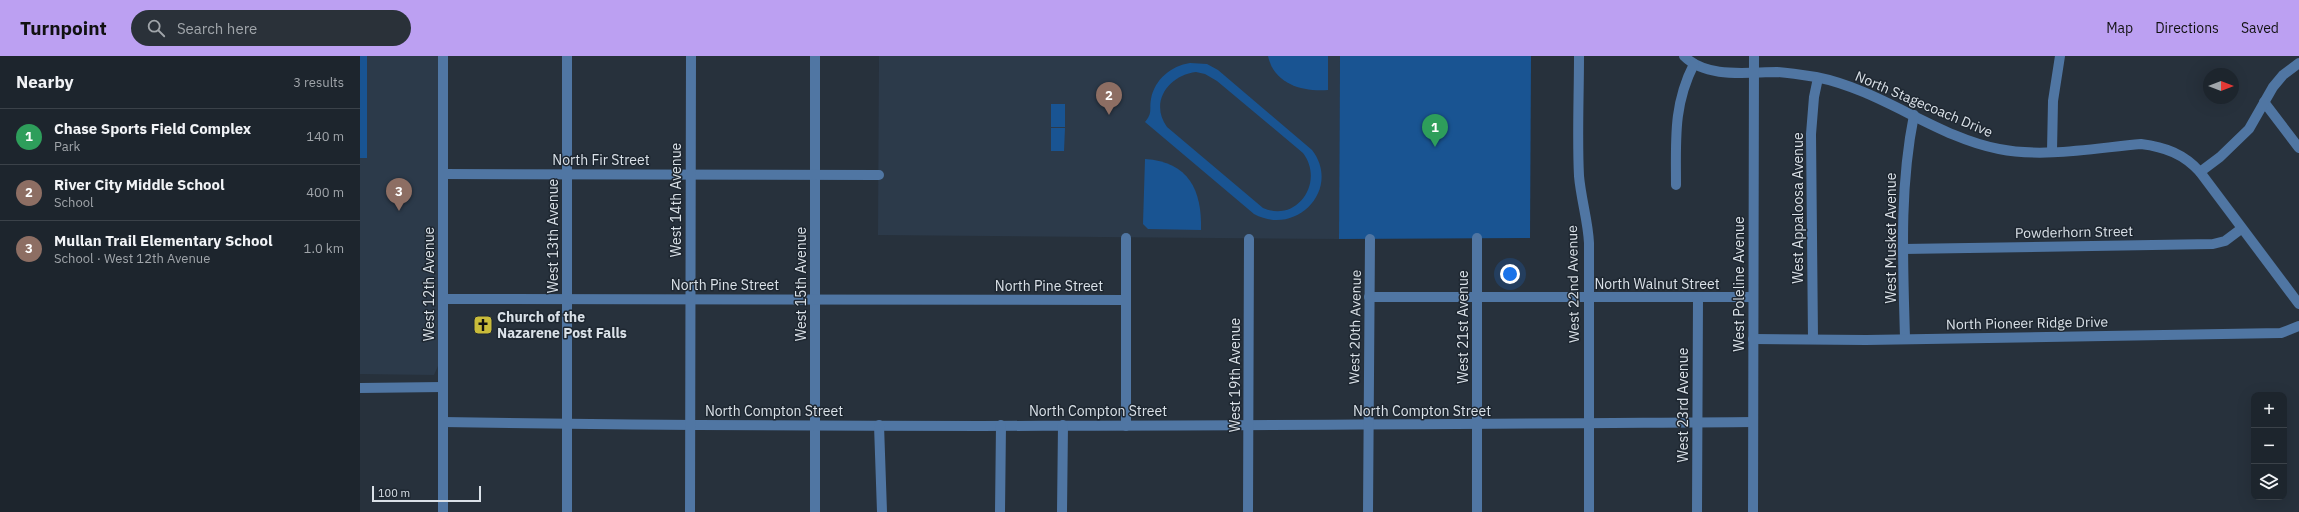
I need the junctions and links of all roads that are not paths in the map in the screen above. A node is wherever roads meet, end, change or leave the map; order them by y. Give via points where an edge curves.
1 (443, 56) edge
2 (567, 56) edge
3 (691, 56) edge
4 (815, 56) edge
5 (1579, 56) edge
6 (1684, 56) edge
7 (1754, 56) edge
8 (2060, 56) edge
9 (2299, 63) edge
10 (1694, 64) junction
11 (1754, 72) junction
12 (1818, 78) junction
13 (2264, 102) junction
14 (1914, 115) junction
15 (2299, 148) edge
16 (2052, 151) junction
17 (2200, 172) junction
18 (691, 173) junction
19 (443, 174) junction
20 (567, 174) junction
21 (815, 174) junction
22 (878, 174) dead end
23 (1676, 185) dead end
24 (2240, 229) junction
25 (1126, 238) dead end
26 (1478, 238) dead end
27 (1249, 239) dead end
28 (1370, 239) dead end
29 (1903, 248) junction
30 (1369, 297) junction
31 (567, 298) junction
32 (1477, 298) junction
33 (1588, 298) junction
34 (1698, 298) junction
35 (1753, 298) junction
36 (443, 299) junction
37 (690, 299) junction
38 (815, 300) junction
39 (1126, 300) junction
40 (2299, 304) edge
41 (2299, 326) edge
42 (1904, 338) junction
43 (1753, 339) junction
44 (1813, 339) junction
45 (360, 388) edge
46 (443, 388) junction
47 (443, 422) junction
48 (1753, 422) junction
49 (1697, 423) junction
50 (567, 424) junction
51 (690, 425) junction
52 (815, 425) junction
53 (880, 425) junction
54 (1002, 425) junction
55 (1063, 425) junction
56 (1368, 425) junction
57 (1477, 425) junction
58 (1588, 425) junction
59 (1126, 426) junction
60 (1248, 426) junction
61 (443, 512) edge
62 (567, 512) edge
63 (690, 512) edge
64 (815, 512) edge
65 (882, 512) edge
66 (1000, 512) edge
67 (1062, 512) edge
68 (1248, 512) edge
69 (1368, 512) edge
70 (1477, 512) edge
71 (1589, 512) edge
72 (1697, 512) edge
73 (1753, 512) edge

1 - 19 street, West 12th Avenue
2 - 20 street, West 13th Avenue
3 - 18 street, West 14th Avenue
4 - 21 street, West 15th Avenue
5 - 33 street, West 22nd Avenue via 1579,175 1588,226
6 - 10 street, North Stagecoach Drive
7 - 11 street, West Poleline Avenue
8 - 16 street via 2053,101
9 - 13 street via 2283,75
10 - 11 street, North Stagecoach Drive via 1719,71
10 - 23 street via 1678,106
11 - 12 street, North Stagecoach Drive via 1788,73
11 - 35 street, West Poleline Avenue
12 - 14 street, North Stagecoach Drive via 1860,90
12 - 44 street, West Appaloosa Avenue via 1811,134
13 - 15 street
13 - 17 street via 2249,129
14 - 16 street, North Stagecoach Drive via 1955,135 1989,147 2037,154
14 - 29 street, West Musket Avenue via 1904,176
16 - 17 street, North Stagecoach Drive via 2141,144 2177,153 2190,161
17 - 24 street, North Stagecoach Drive
18 - 20 street, North Fir Street
18 - 21 street, North Fir Street
18 - 37 street, West 14th Avenue
19 - 20 street, North Fir Street
19 - 36 street, West 12th Avenue
20 - 31 street, West 13th Avenue
21 - 22 street, North Fir Street
21 - 38 street, West 15th Avenue
24 - 29 street, Powderhorn Street via 2225,241 2213,244
24 - 40 street, North Stagecoach Drive
25 - 39 street
26 - 32 street, West 21st Avenue
27 - 60 street, West 19th Avenue
28 - 30 street, West 20th Avenue
29 - 42 street, West Musket Avenue
30 - 32 street, North Walnut Street
30 - 56 street, West 20th Avenue
31 - 36 street, North Pine Street
31 - 37 street, North Pine Street
31 - 50 street, West 13th Avenue
32 - 33 street, North Walnut Street
32 - 57 street, West 21st Avenue
33 - 34 street, North Walnut Street
33 - 58 street, West 22nd Avenue
34 - 35 street, North Walnut Street
34 - 49 street, West 23rd Avenue
35 - 43 street, West Poleline Avenue
36 - 46 street, West 12th Avenue
37 - 38 street, North Pine Street
37 - 51 street, West 14th Avenue
38 - 39 street, North Pine Street
38 - 52 street, West 15th Avenue
39 - 59 street
41 - 42 street, North Pioneer Ridge Drive via 2281,334
42 - 44 street, North Pioneer Ridge Drive
43 - 44 street, North Pioneer Ridge Drive
43 - 48 street, West Poleline Avenue
45 - 46 street
46 - 47 street, West 12th Avenue
47 - 50 street, North Compton Street
47 - 61 street, West 12th Avenue
48 - 49 street, North Compton Street
48 - 73 street, West Poleline Avenue
49 - 58 street, North Compton Street
49 - 72 street, West 23rd Avenue
50 - 51 street, North Compton Street
50 - 62 street, West 13th Avenue
51 - 52 street, North Compton Street
51 - 63 street, West 14th Avenue
52 - 53 street, North Compton Street
52 - 64 street, West 15th Avenue
53 - 54 street, North Compton Street
53 - 65 street
54 - 55 street, North Compton Street
54 - 66 street
55 - 59 street, North Compton Street
55 - 67 street
56 - 57 street, North Compton Street
56 - 60 street, North Compton Street
56 - 69 street, West 20th Avenue
57 - 58 street, North Compton Street
57 - 70 street, West 21st Avenue
58 - 71 street, West 22nd Avenue
59 - 60 street, North Compton Street
60 - 68 street, West 19th Avenue

